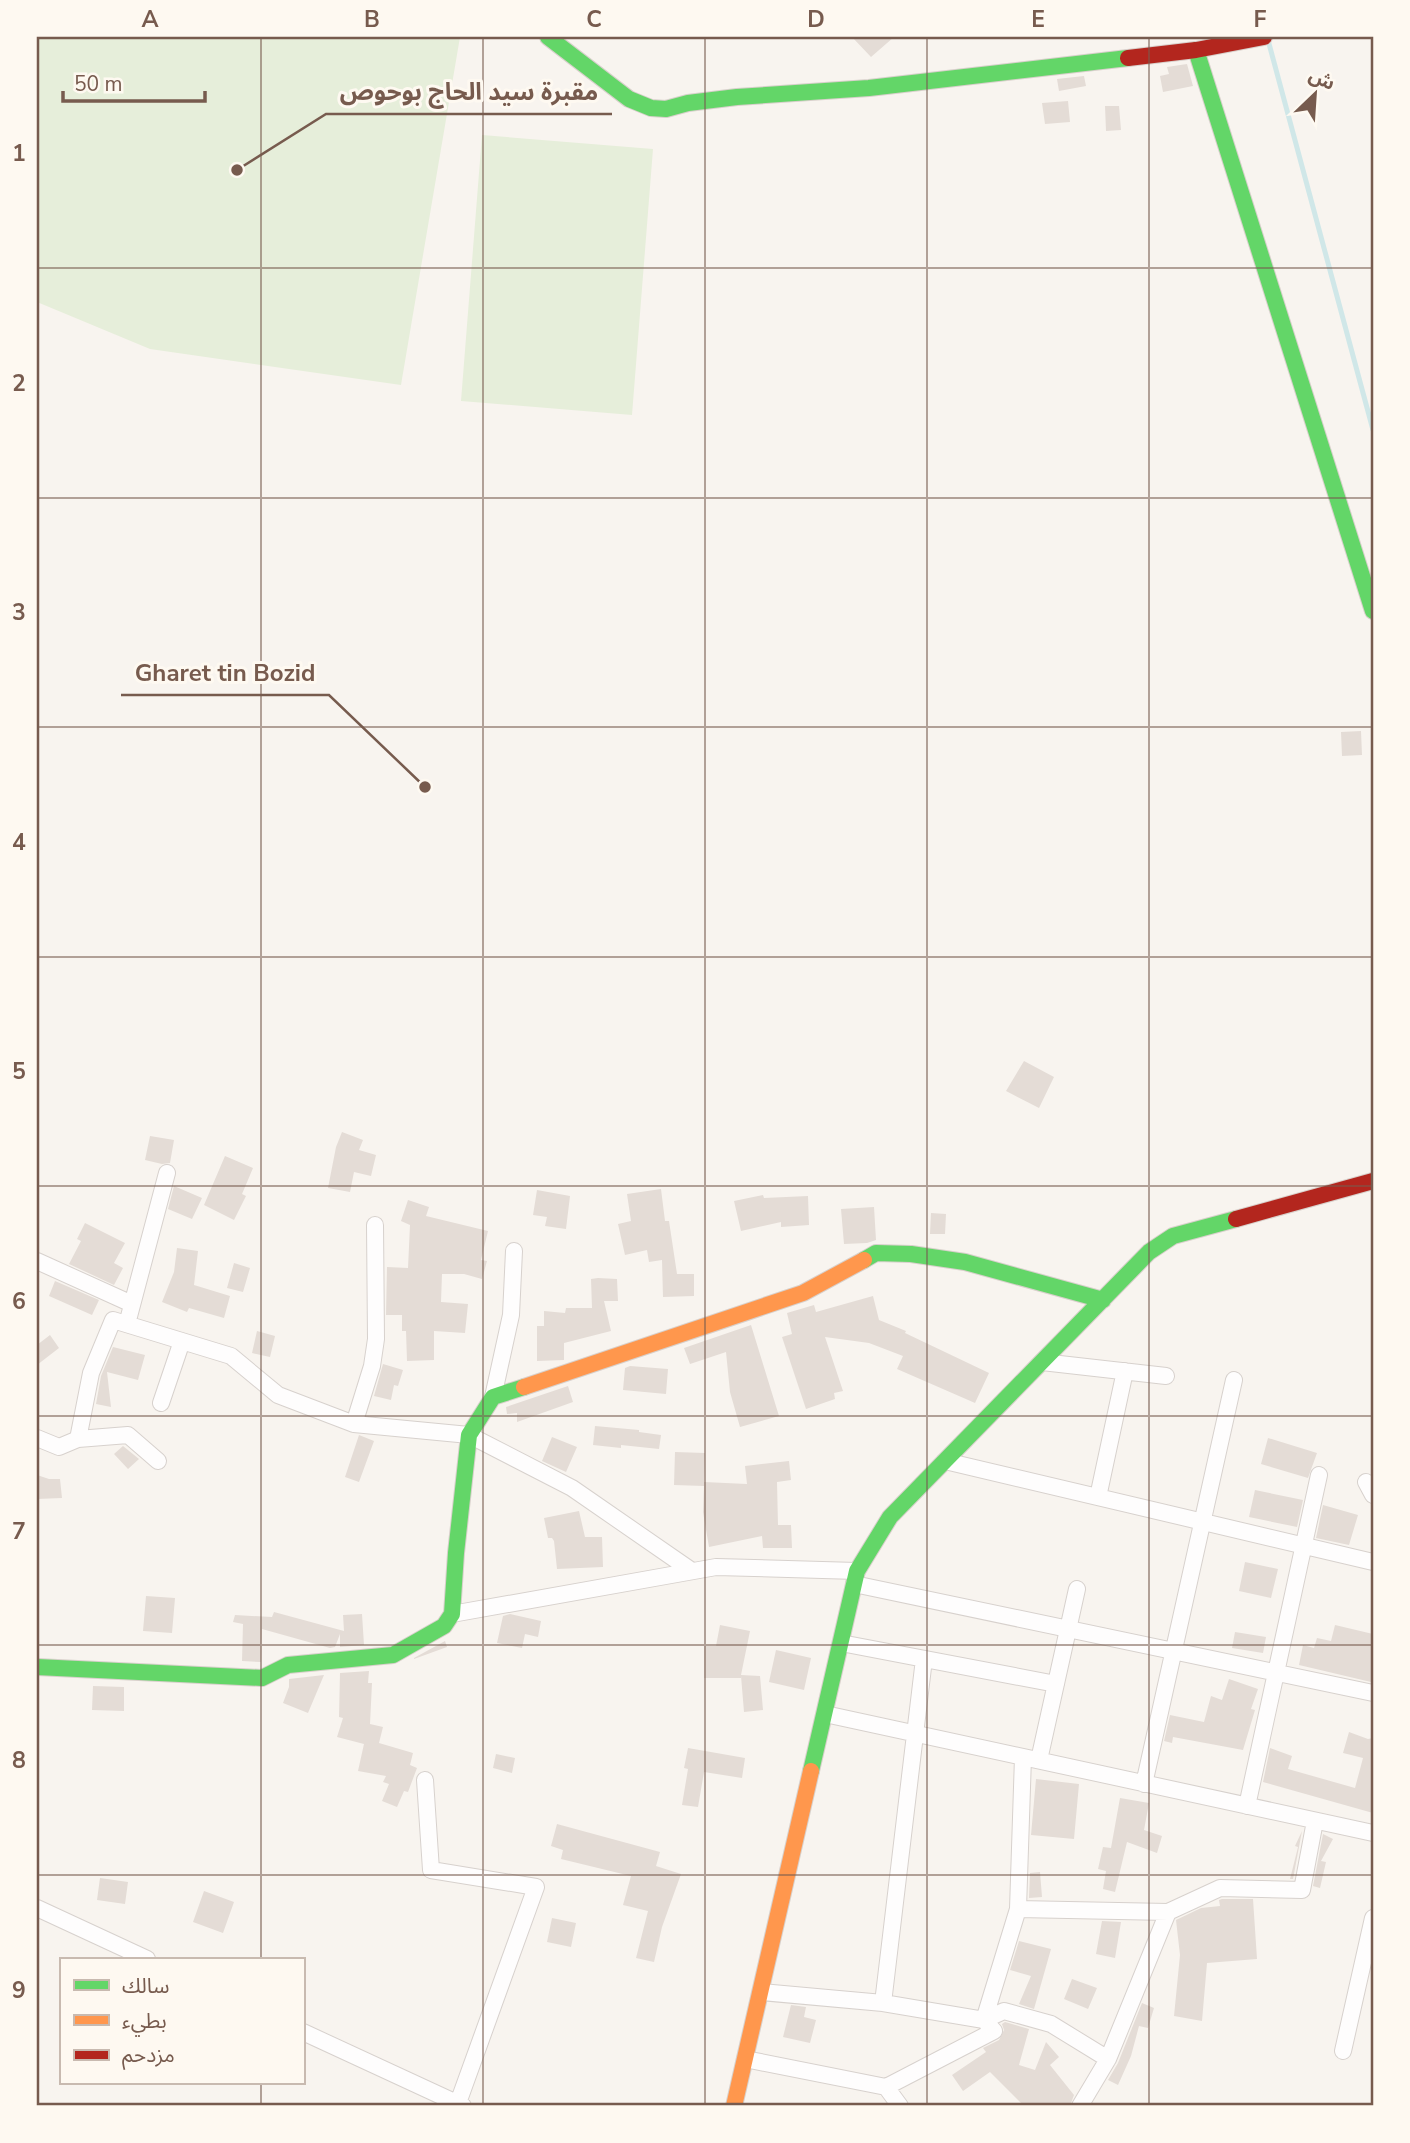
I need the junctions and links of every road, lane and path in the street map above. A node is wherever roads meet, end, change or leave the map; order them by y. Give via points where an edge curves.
1 (548, 37) edge
2 (1264, 37) edge
3 (1196, 50) junction
4 (1373, 611) edge
5 (167, 1173) dead end
6 (1373, 1181) edge
7 (375, 1225) dead end
8 (513, 1251) dead end
9 (37, 1261) edge
10 (1102, 1300) junction
11 (132, 1304) junction
12 (127, 1324) junction
13 (182, 1341) junction
14 (1042, 1362) junction
15 (1125, 1371) junction
16 (1166, 1376) dead end
17 (1234, 1380) dead end
18 (493, 1397) junction
19 (161, 1403) dead end
20 (354, 1424) junction
21 (469, 1434) junction
22 (37, 1438) edge
23 (78, 1438) junction
24 (158, 1461) dead end
25 (945, 1461) junction
26 (1319, 1475) dead end
27 (1098, 1497) junction
28 (1203, 1522) junction
29 (1303, 1546) junction
30 (1373, 1562) edge
31 (692, 1571) junction
32 (856, 1577) junction
33 (1077, 1589) dead end
34 (452, 1614) junction
35 (1068, 1629) junction
36 (841, 1643) junction
37 (1174, 1651) junction
38 (924, 1659) junction
39 (37, 1667) edge
40 (1276, 1672) junction
41 (1056, 1684) junction
42 (1373, 1693) edge
43 (825, 1714) junction
44 (915, 1734) junction
45 (1031, 1759) junction
46 (425, 1780) dead end
47 (1144, 1784) junction
48 (1247, 1806) junction
49 (1315, 1821) junction
50 (1373, 1833) edge
51 (37, 1908) edge
52 (1018, 1909) junction
53 (1168, 1912) junction
54 (1373, 1918) edge
55 (145, 1958) edge
56 (761, 1992) junction
57 (883, 2003) junction
58 (984, 2020) junction
59 (304, 2032) edge
60 (1343, 2051) dead end
61 (745, 2059) junction
62 (1108, 2059) junction
63 (886, 2087) junction
64 (460, 2105) edge
65 (734, 2106) edge
66 (900, 2106) edge
67 (1080, 2106) edge

1 - 3 street via 629,99 666,109 737,97 869,88
2 - 3 street
3 - 4 street
5 - 11 street
6 - 10 street via 1173,1236 1149,1252
7 - 20 street via 376,1339
8 - 18 street via 511,1315
9 - 11 street
10 - 14 street
10 - 18 street via 965,1262 876,1253 803,1293
11 - 12 street
12 - 13 street
12 - 23 street via 113,1320 91,1373
13 - 19 street
13 - 20 street via 231,1356 278,1395
14 - 15 street
14 - 25 street
15 - 16 street
15 - 27 street
17 - 28 street
18 - 21 street
20 - 21 street
21 - 31 street via 572,1488
21 - 34 street
22 - 23 street via 59,1447
23 - 24 street via 128,1435
25 - 27 street
25 - 32 street via 890,1517
26 - 29 street
27 - 28 street
28 - 29 street
28 - 37 street
29 - 30 street
29 - 40 street
31 - 32 street via 716,1567
31 - 34 street
32 - 35 street
32 - 36 street
33 - 35 street
34 - 39 street via 444,1626 393,1654 288,1665 262,1678
35 - 37 street
35 - 41 street
36 - 38 street
36 - 43 street
37 - 40 street
37 - 47 street
38 - 41 street
38 - 44 street
40 - 42 street
40 - 48 street
41 - 45 street
43 - 44 street
43 - 56 street
44 - 45 street
44 - 57 street
45 - 47 street
45 - 52 street
46 - 64 street via 431,1870 536,1886
47 - 48 street
48 - 49 street
49 - 50 street
49 - 53 street via 1302,1890 1220,1888
51 - 55 street
52 - 53 street
52 - 58 street
53 - 62 street
54 - 60 street
56 - 57 street
56 - 61 street
57 - 58 street
58 - 62 street via 1004,2011 1051,2024
58 - 63 street via 994,2031
59 - 64 street
61 - 63 street
61 - 65 street
62 - 67 street
63 - 66 street

